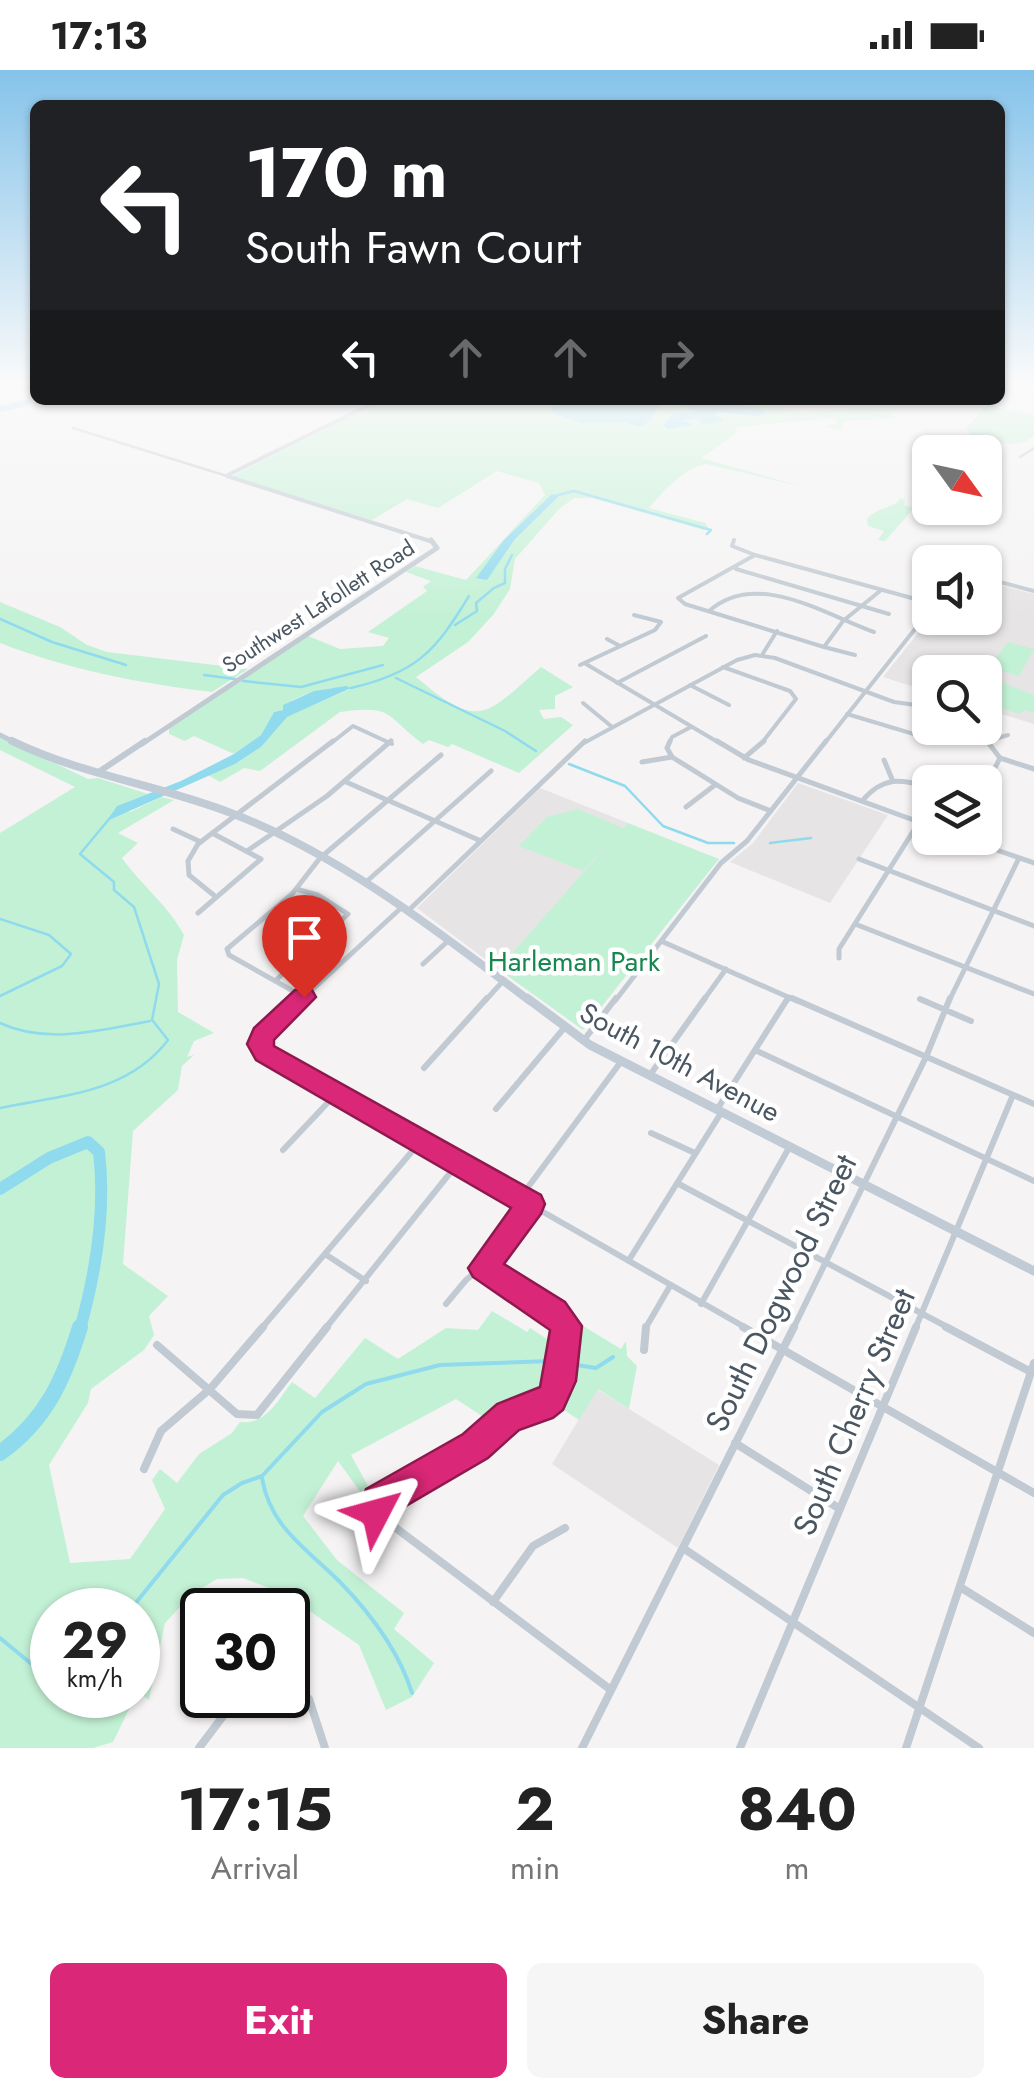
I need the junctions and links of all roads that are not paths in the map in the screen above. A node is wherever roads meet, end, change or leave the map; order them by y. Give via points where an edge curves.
1 (183, 462) edge
2 (254, 462) edge
3 (227, 476) junction
4 (734, 539) dead end
5 (755, 555) junction
6 (736, 569) junction
7 (1002, 583) edge
8 (880, 591) junction
9 (1034, 591) edge
10 (912, 599) edge
11 (864, 606) junction
12 (709, 611) junction
13 (754, 614) dead end
14 (889, 614) dead end
15 (634, 615) dead end
16 (844, 621) junction
17 (746, 623) junction
18 (796, 625) dead end
19 (777, 631) junction
20 (874, 632) dead end
21 (912, 632) edge
22 (787, 634) junction
23 (706, 636) dead end
24 (607, 638) dead end
25 (620, 646) junction
26 (824, 647) junction
27 (855, 654) dead end
28 (762, 655) junction
29 (723, 667) junction
30 (617, 683) junction
31 (690, 685) junction
32 (864, 692) junction
33 (912, 702) edge
34 (583, 703) dead end
35 (653, 704) junction
36 (728, 706) dead end
37 (847, 714) junction
38 (611, 726) junction
39 (691, 727) junction
40 (912, 734) edge
41 (0, 735) edge
42 (1008, 735) dead end
43 (1002, 737) edge
44 (991, 745) edge
45 (441, 755) dead end
46 (672, 757) junction
47 (744, 758) junction
48 (1000, 758) junction
49 (884, 760) dead end
50 (642, 762) dead end
51 (996, 765) edge
52 (1034, 769) edge
53 (490, 770) dead end
54 (96, 774) junction
55 (797, 778) junction
56 (892, 779) junction
57 (345, 782) junction
58 (912, 783) edge
59 (715, 785) junction
60 (388, 800) junction
61 (862, 801) junction
62 (686, 807) dead end
63 (771, 811) junction
64 (236, 814) junction
65 (912, 819) edge
66 (434, 821) junction
67 (173, 829) dead end
68 (273, 831) junction
69 (912, 833) edge
70 (212, 834) junction
71 (201, 842) junction
72 (481, 842) junction
73 (247, 851) junction
74 (1002, 852) edge
75 (320, 858) junction
76 (859, 858) dead end
77 (1018, 858) junction
78 (1034, 864) edge
79 (889, 870) junction
80 (364, 884) junction
81 (296, 889) junction
82 (216, 898) junction
83 (406, 908) junction
84 (992, 910) junction
85 (198, 912) dead end
86 (856, 924) junction
87 (1034, 926) edge
88 (449, 940) junction
89 (661, 940) junction
90 (839, 958) dead end
91 (423, 964) dead end
92 (964, 966) junction
93 (726, 969) junction
94 (275, 981) junction
95 (504, 981) junction
96 (1034, 994) edge
97 (304, 997) junction
98 (789, 997) junction
99 (920, 1000) dead end
100 (946, 1010) junction
101 (972, 1021) dead end
102 (565, 1026) junction
103 (584, 1040) junction
104 (755, 1050) junction
105 (926, 1057) junction
106 (622, 1061) junction
107 (424, 1068) dead end
108 (650, 1074) junction
109 (336, 1094) junction
110 (1013, 1095) junction
111 (1034, 1104) edge
112 (496, 1109) dead end
113 (720, 1109) junction
114 (896, 1116) junction
115 (651, 1133) dead end
116 (420, 1142) junction
117 (790, 1146) junction
118 (283, 1150) dead end
119 (696, 1153) junction
120 (987, 1159) junction
121 (458, 1163) junction
122 (1034, 1181) edge
123 (677, 1183) junction
124 (861, 1184) junction
125 (520, 1198) junction
126 (531, 1204) junction
127 (747, 1220) junction
128 (957, 1232) junction
129 (325, 1254) junction
130 (628, 1262) junction
131 (825, 1262) junction
132 (483, 1268) junction
133 (1034, 1271) edge
134 (366, 1281) junction
135 (670, 1286) junction
136 (446, 1304) dead end
137 (701, 1304) junction
138 (923, 1314) junction
139 (157, 1345) dead end
140 (644, 1350) dead end
141 (782, 1350) junction
142 (1033, 1370) edge
143 (210, 1389) junction
144 (884, 1408) junction
145 (735, 1443) junction
146 (144, 1469) dead end
147 (998, 1473) junction
148 (1034, 1493) edge
149 (840, 1508) junction
150 (565, 1528) dead end
151 (682, 1548) junction
152 (960, 1587) junction
153 (494, 1602) junction
154 (794, 1622) junction
155 (1034, 1632) edge
156 (611, 1690) junction
157 (310, 1699) edge
158 (920, 1708) junction
159 (222, 1718) edge
160 (199, 1748) edge
161 (325, 1748) edge
162 (582, 1748) edge
163 (740, 1748) edge
164 (906, 1748) edge
165 (979, 1748) edge

1 - 3 street, Southwest Lafollett Road
2 - 3 street
3 - 54 street, Southwest Lafollett Road via 438,544
4 - 5 street via 734,548
5 - 6 street
5 - 8 street
6 - 11 street
6 - 12 street via 678,598
7 - 9 street
8 - 10 street
8 - 11 street
11 - 14 street
11 - 16 street
12 - 16 street via 726,597 751,593
12 - 17 street
13 - 17 street
15 - 25 street via 661,622
16 - 20 street
16 - 26 street
17 - 19 street
18 - 22 street
19 - 22 street
19 - 28 street
21 - 32 street
22 - 26 street
23 - 30 street
24 - 25 street
25 - 30 street via 582,665
26 - 27 street
28 - 29 street
28 - 32 street
29 - 31 street
29 - 47 street via 795,696
30 - 35 street
31 - 35 street
31 - 36 street
32 - 33 street
32 - 37 street
34 - 38 street
35 - 38 street
35 - 39 street
37 - 40 street
37 - 55 street
38 - 72 street via 581,744
39 - 46 street via 669,742
39 - 47 street
41 - 54 main road, South 10th Avenue
42 - 43 street
44 - 48 street
45 - 60 street
46 - 50 street
46 - 59 street
47 - 55 street
48 - 51 street
48 - 52 street
49 - 56 street
53 - 66 street
54 - 64 main road, South 10th Avenue
55 - 61 street
55 - 63 street
56 - 58 street
56 - 61 street via 874,785
57 - 60 street
57 - 64 street via 394,742 353,726
57 - 68 street
59 - 62 street
59 - 63 street
60 - 66 street
60 - 75 street
61 - 65 street
63 - 89 street
64 - 68 main road, South 10th Avenue
64 - 70 street
66 - 72 street
66 - 80 street
67 - 71 street
68 - 73 street
68 - 75 main road, South 10th Avenue
69 - 79 street
70 - 71 street
70 - 73 street
71 - 82 street via 187,860 187,875
72 - 83 street
73 - 82 street via 261,859
74 - 77 street
75 - 80 main road, South 10th Avenue
75 - 81 street
76 - 79 street
77 - 78 street
77 - 84 street, South Dogwood Street
79 - 84 street
79 - 86 street
80 - 83 main road, South 10th Avenue
81 - 94 street via 226,951
81 - 94 street via 348,912
82 - 85 street
83 - 88 main road, South 10th Avenue
83 - 97 street
84 - 87 street
84 - 92 street, South Dogwood Street
86 - 90 street
86 - 92 street
88 - 91 street
88 - 95 main road, South 10th Avenue
89 - 93 street
89 - 103 street
92 - 96 street
92 - 100 street, South Dogwood Street
93 - 98 street
93 - 108 street
94 - 97 street
95 - 102 main road, South 10th Avenue
95 - 107 street
97 - 109 street via 260,1044
98 - 104 street
98 - 105 street
99 - 100 street
100 - 101 street
100 - 105 street, South Dogwood Street
102 - 103 main road, South 10th Avenue
102 - 112 street
103 - 106 main road, South 10th Avenue
104 - 113 street
104 - 114 street
105 - 110 street
105 - 114 street, South Dogwood Street
106 - 108 main road, South 10th Avenue
106 - 125 street
108 - 113 main road, South 10th Avenue
109 - 116 street
109 - 118 street
110 - 111 street
110 - 120 street, South Cherry Street
113 - 117 main road, South 10th Avenue
113 - 119 street
114 - 120 street
114 - 124 street, South Dogwood Street
115 - 119 street
116 - 121 street
116 - 129 street
117 - 124 main road, South 10th Avenue
117 - 127 street
119 - 123 street
120 - 122 street
120 - 128 street, South Cherry Street
121 - 125 street
121 - 134 street
123 - 127 street
123 - 130 street
124 - 128 main road, South 10th Avenue
124 - 131 street, South Dogwood Street
125 - 126 street
126 - 130 street
126 - 132 street
127 - 131 street
127 - 137 street
128 - 133 main road, South 10th Avenue
128 - 138 street, South Cherry Street
129 - 134 street
129 - 143 street
130 - 135 street
131 - 138 street
131 - 141 street, South Dogwood Street
132 - 136 street
132 - 153 street via 564,1321 558,1389 546,1404 509,1416 476,1446 375,1508
134 - 143 street via 262,1411 250,1418 237,1414
135 - 137 street
135 - 140 street via 646,1326
137 - 141 street
138 - 142 street
138 - 144 street, South Cherry Street
139 - 143 street
141 - 144 street
141 - 145 street, South Dogwood Street
142 - 147 street
143 - 146 street via 167,1420
144 - 147 street
144 - 149 street, South Cherry Street
145 - 149 street
145 - 151 street, South Dogwood Street
147 - 148 street
147 - 152 street
149 - 154 street, South Cherry Street
150 - 153 street via 532,1546
151 - 154 street
151 - 156 street, South Dogwood Street
152 - 155 street
152 - 158 street
153 - 156 street
154 - 158 street
154 - 163 street, South Cherry Street
156 - 162 street, South Dogwood Street
157 - 161 street
158 - 164 street
158 - 165 street
159 - 160 street

